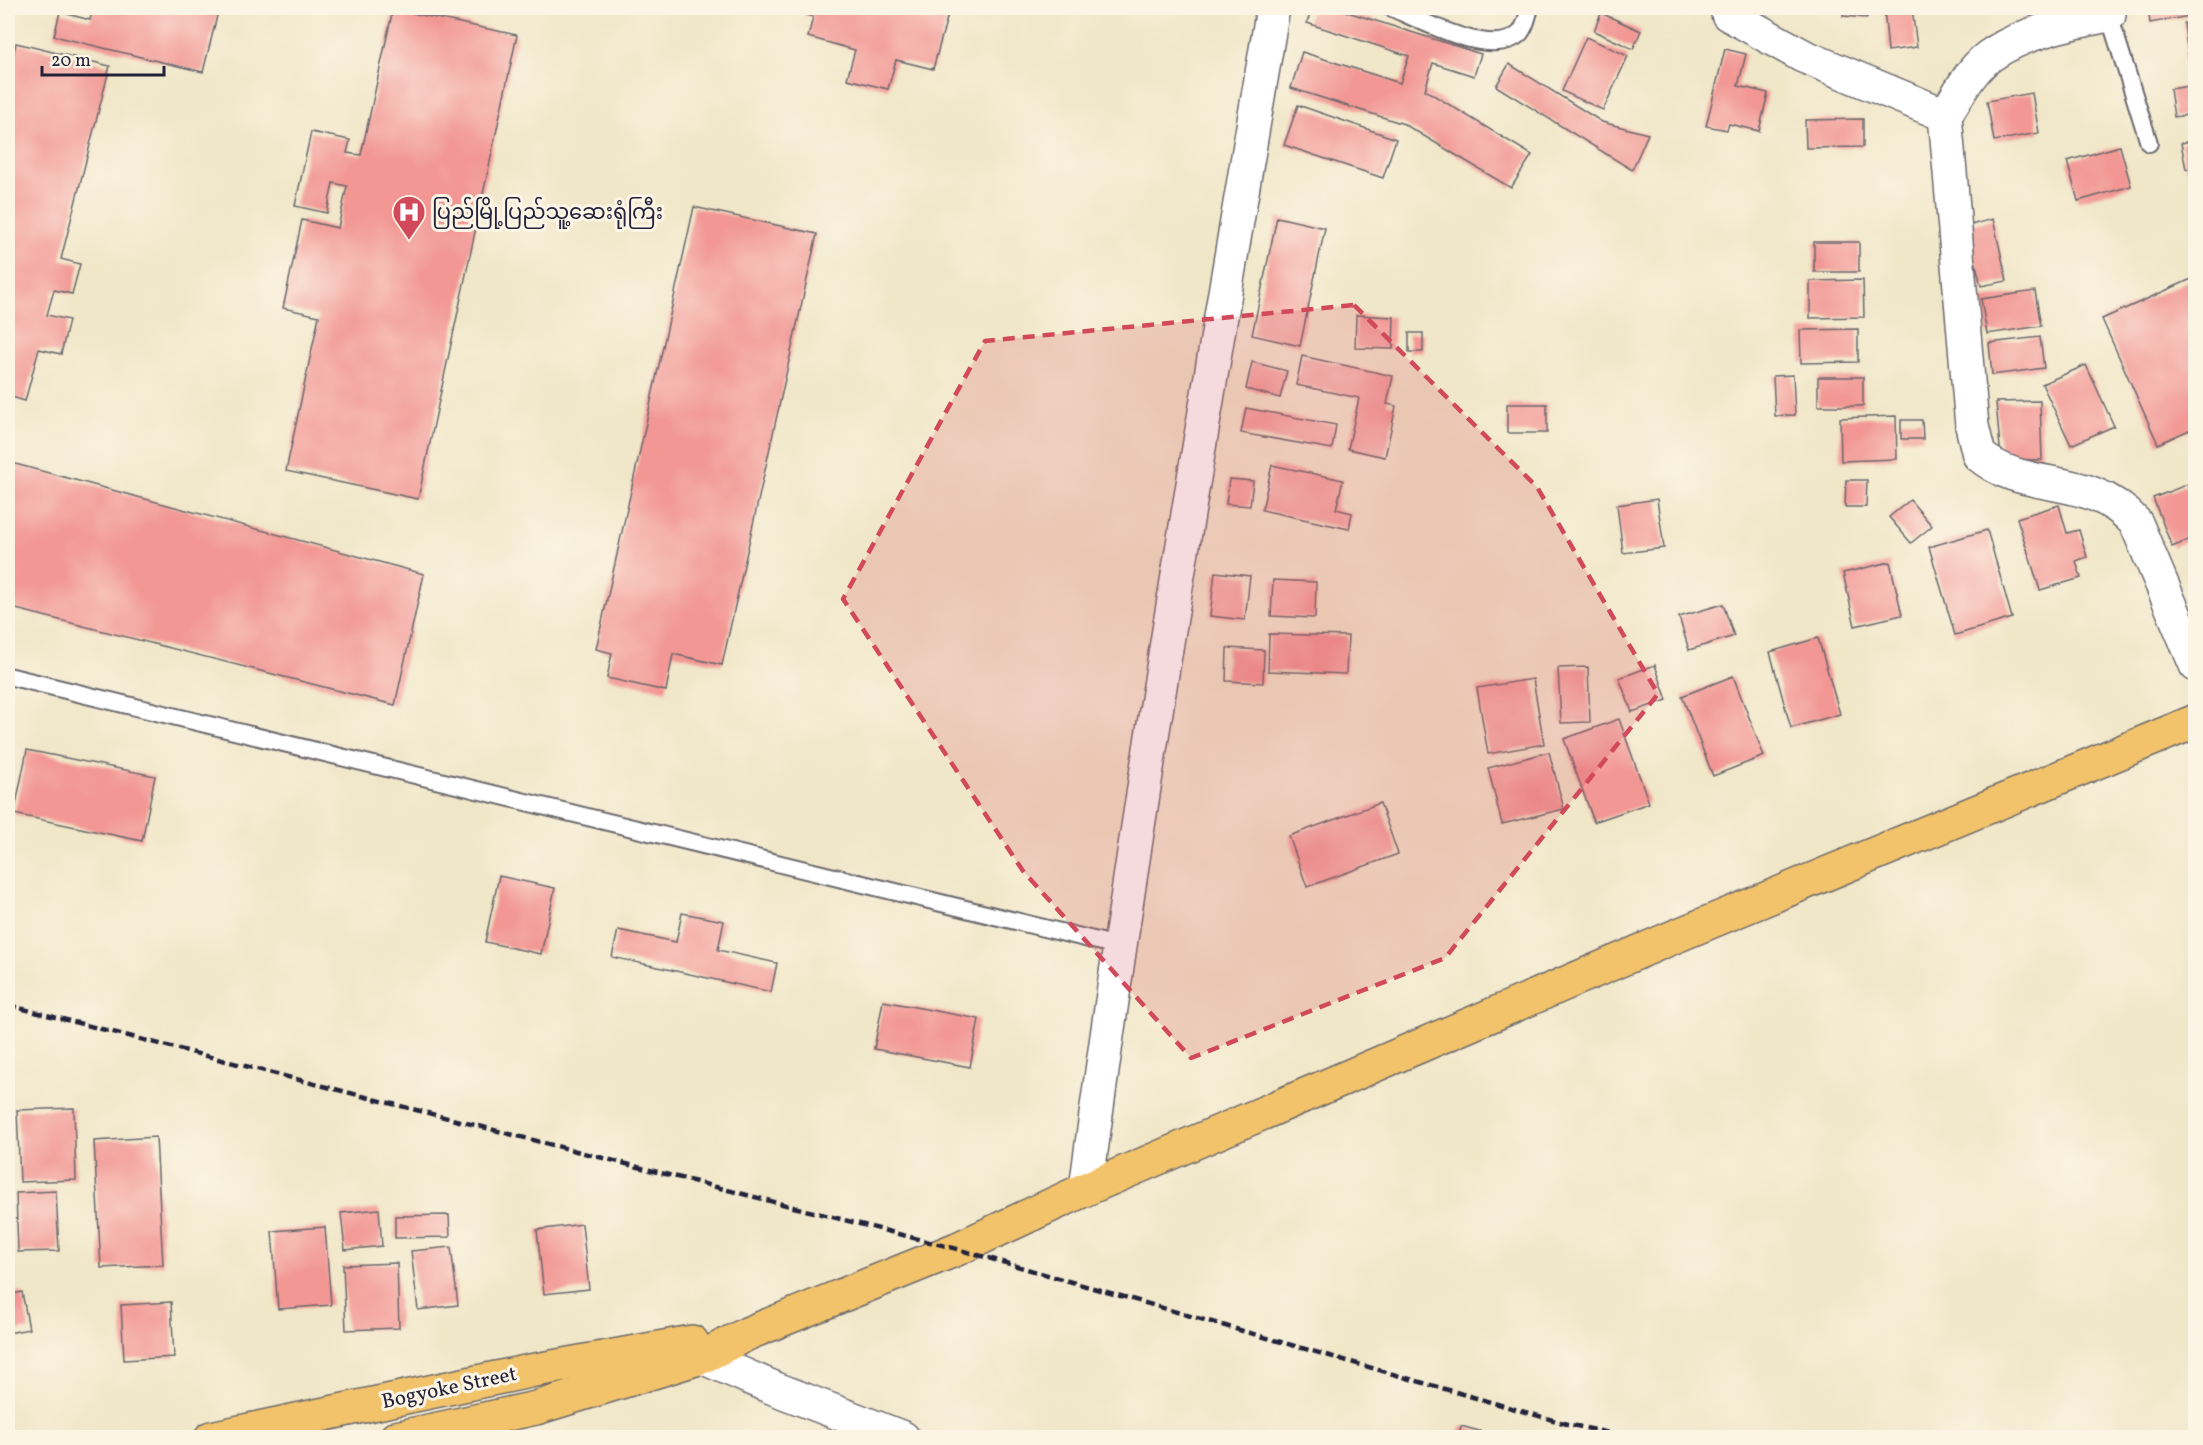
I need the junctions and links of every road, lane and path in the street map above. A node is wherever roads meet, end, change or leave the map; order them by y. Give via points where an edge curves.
1 (1273, 8) edge
2 (1392, 8) edge
3 (1530, 8) edge
4 (2109, 11) edge
5 (1728, 14) dead end
6 (1945, 115) junction
7 (2149, 142) dead end
8 (2196, 665) edge
9 (8, 676) edge
10 (2196, 721) edge
11 (1118, 946) junction
12 (1086, 1189) junction
13 (696, 1350) junction
14 (211, 1437) edge
15 (396, 1437) edge
16 (903, 1437) edge

1 - 11 street via 1201,424
2 - 3 lane via 1445,31 1491,43 1520,33
4 - 6 street via 2028,37 1993,53 1972,74
4 - 7 lane
5 - 6 street via 1803,56
6 - 8 street via 1972,426 1979,455 2011,474 2080,488 2123,509 2136,523
9 - 11 lane
10 - 12 main road via 1676,936
11 - 12 street
12 - 13 main road via 957,1249 748,1334
13 - 14 main road, Bogyoke Street via 530,1371
13 - 15 main road, Bogyoke Street via 536,1408
13 - 16 street via 776,1389

